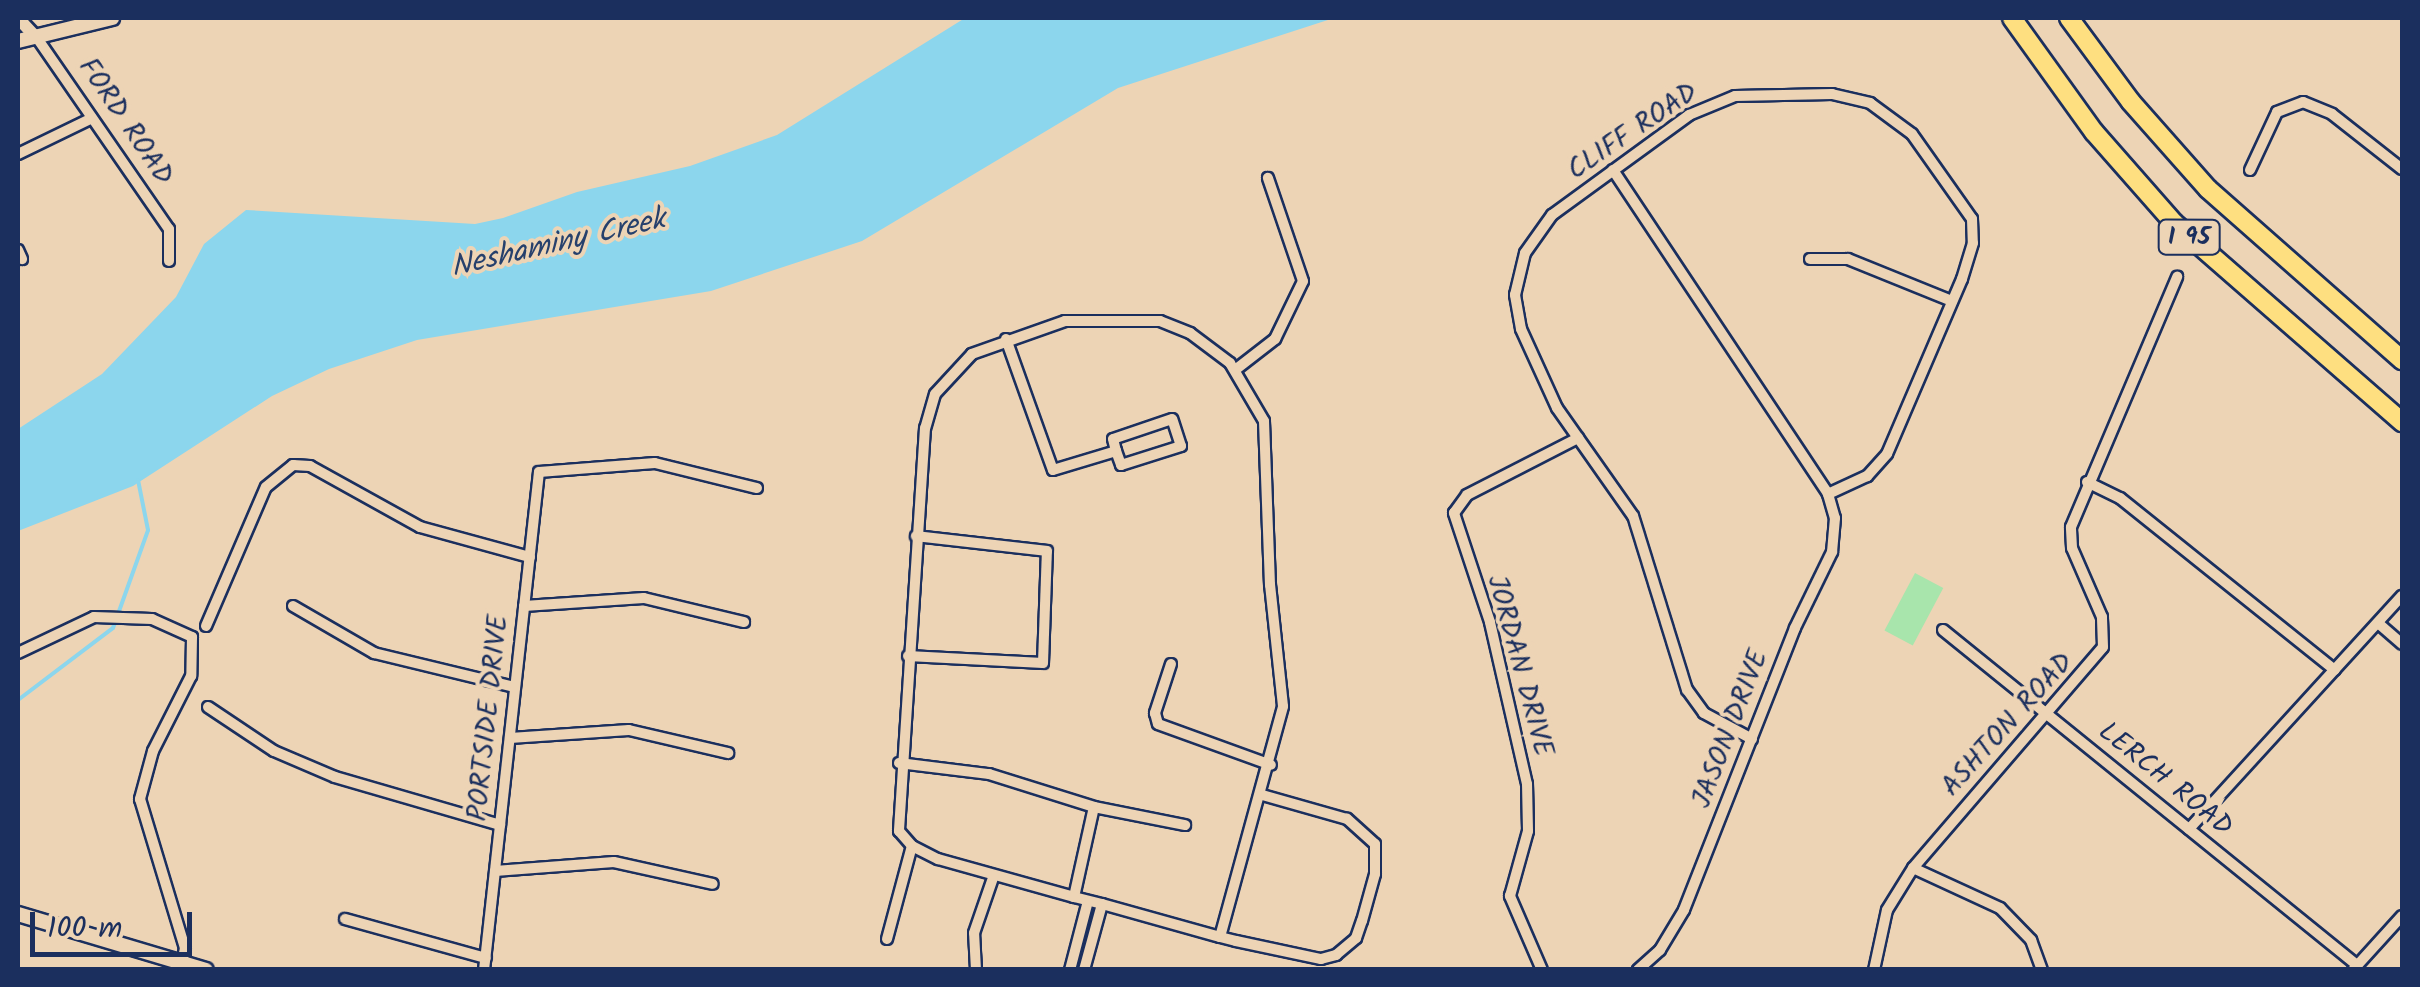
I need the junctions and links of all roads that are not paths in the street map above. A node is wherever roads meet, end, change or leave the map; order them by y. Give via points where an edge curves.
1 (18, 18) edge
2 (112, 18) edge
3 (2012, 18) edge
4 (2069, 18) edge
5 (34, 34) junction
6 (18, 40) edge
7 (92, 118) junction
8 (18, 154) edge
9 (2402, 169) edge
10 (1613, 170) junction
11 (2250, 170) dead end
12 (1268, 178) dead end
13 (1810, 259) dead end
14 (169, 261) dead end
15 (2177, 277) dead end
16 (1952, 301) junction
17 (1006, 339) junction
18 (2402, 360) edge
19 (1235, 370) junction
20 (2402, 422) edge
21 (1578, 438) junction
22 (1116, 450) junction
23 (2087, 482) junction
24 (757, 488) dead end
25 (1828, 494) junction
26 (916, 536) junction
27 (530, 557) junction
28 (2402, 596) edge
29 (293, 606) dead end
30 (524, 606) junction
31 (744, 622) dead end
32 (2378, 623) junction
33 (206, 626) dead end
34 (1943, 630) dead end
35 (2402, 644) edge
36 (18, 654) edge
37 (908, 656) junction
38 (1171, 664) dead end
39 (2335, 670) junction
40 (515, 687) junction
41 (208, 707) dead end
42 (2048, 714) junction
43 (510, 738) junction
44 (1752, 738) junction
45 (728, 753) dead end
46 (899, 764) junction
47 (1271, 765) junction
48 (1262, 795) junction
49 (1094, 806) junction
50 (500, 824) junction
51 (1185, 825) dead end
52 (2189, 829) junction
53 (912, 846) junction
54 (1914, 868) junction
55 (495, 872) junction
56 (994, 874) junction
57 (714, 884) dead end
58 (1074, 897) junction
59 (1088, 900) junction
60 (1102, 904) junction
61 (18, 914) edge
62 (2402, 916) edge
63 (344, 919) dead end
64 (1220, 936) junction
65 (886, 939) dead end
66 (485, 964) edge
67 (182, 966) edge
68 (2355, 967) edge
69 (206, 970) edge
70 (976, 970) edge
71 (1070, 970) edge
72 (1084, 970) edge
73 (1542, 970) edge
74 (1638, 970) edge
75 (1874, 970) edge
76 (2042, 970) edge

1 - 5 street, FORD ROAD
2 - 5 main road
3 - 20 highway, I 95 via 2094,132 2174,223
4 - 18 highway, I 95 via 2208,190
5 - 6 main road
5 - 7 street, FORD ROAD
7 - 8 street
7 - 14 street, FORD ROAD via 169,229
9 - 11 street via 2332,114 2303,102 2277,112
10 - 16 street, CLIFF ROAD via 1688,115 1735,96 1832,94 1870,104 1912,134 1969,211 1974,243
10 - 21 street, CLIFF ROAD via 1538,230 1517,280 1521,329 1556,408
10 - 25 street
12 - 19 street via 1303,281 1275,339
13 - 16 street via 1848,260
15 - 23 street, ASHTON ROAD
16 - 25 street, CLIFF ROAD via 1883,462
17 - 19 street via 1098,316 1160,321 1202,340
17 - 22 street via 1053,470
17 - 26 street via 958,364 935,394 925,428
19 - 47 street via 1268,440 1270,585 1283,676
21 - 44 street, CLIFF ROAD via 1634,516 1694,703
21 - 73 street, JORDAN DRIVE via 1467,494 1454,513 1490,622 1527,784 1528,831 1510,896
22 - 22 street via 1121,466 1181,446 1172,419 1113,439
23 - 39 street via 2120,498
23 - 42 street, ASHTON ROAD via 2070,535 2102,617 2104,646
24 - 27 street, PORTSIDE DRIVE via 655,464 539,472
25 - 44 street, JASON DRIVE via 1836,518 1832,552
26 - 37 street
26 - 37 street via 1048,551 1043,662
27 - 30 street, PORTSIDE DRIVE
27 - 33 street via 420,527 310,466 293,465 266,487
28 - 32 street
29 - 40 street via 374,652
30 - 31 street via 644,598
30 - 40 street, PORTSIDE DRIVE
32 - 35 street
32 - 39 street
34 - 42 street, LERCH ROAD
36 - 67 street via 60,629 108,616 179,628 196,648 191,676 143,776 140,798 185,948
37 - 46 street
38 - 47 street via 1155,713 1158,724
39 - 52 street
40 - 43 street, PORTSIDE DRIVE
41 - 50 street via 274,751 335,778
42 - 52 street, LERCH ROAD
42 - 54 street, ASHTON ROAD
43 - 45 street via 630,730
43 - 50 street, PORTSIDE DRIVE
44 - 74 street, JASON DRIVE via 1684,910
46 - 49 street via 988,774
46 - 53 street via 897,822
47 - 48 street
48 - 64 street
48 - 64 street via 1347,819 1369,834 1378,858 1362,921 1351,944 1321,959
49 - 51 street
49 - 58 street
50 - 55 street, PORTSIDE DRIVE
52 - 68 street, LERCH ROAD
53 - 56 street
53 - 65 street
54 - 75 street, ASHTON ROAD via 1887,910
54 - 76 street via 2000,908 2031,940
55 - 57 street via 614,862
55 - 66 street, PORTSIDE DRIVE
56 - 58 street
56 - 70 street via 974,932
58 - 59 street
59 - 60 street
59 - 71 street
60 - 64 street
60 - 72 street
61 - 67 main road
62 - 68 street
63 - 66 street
67 - 69 main road

